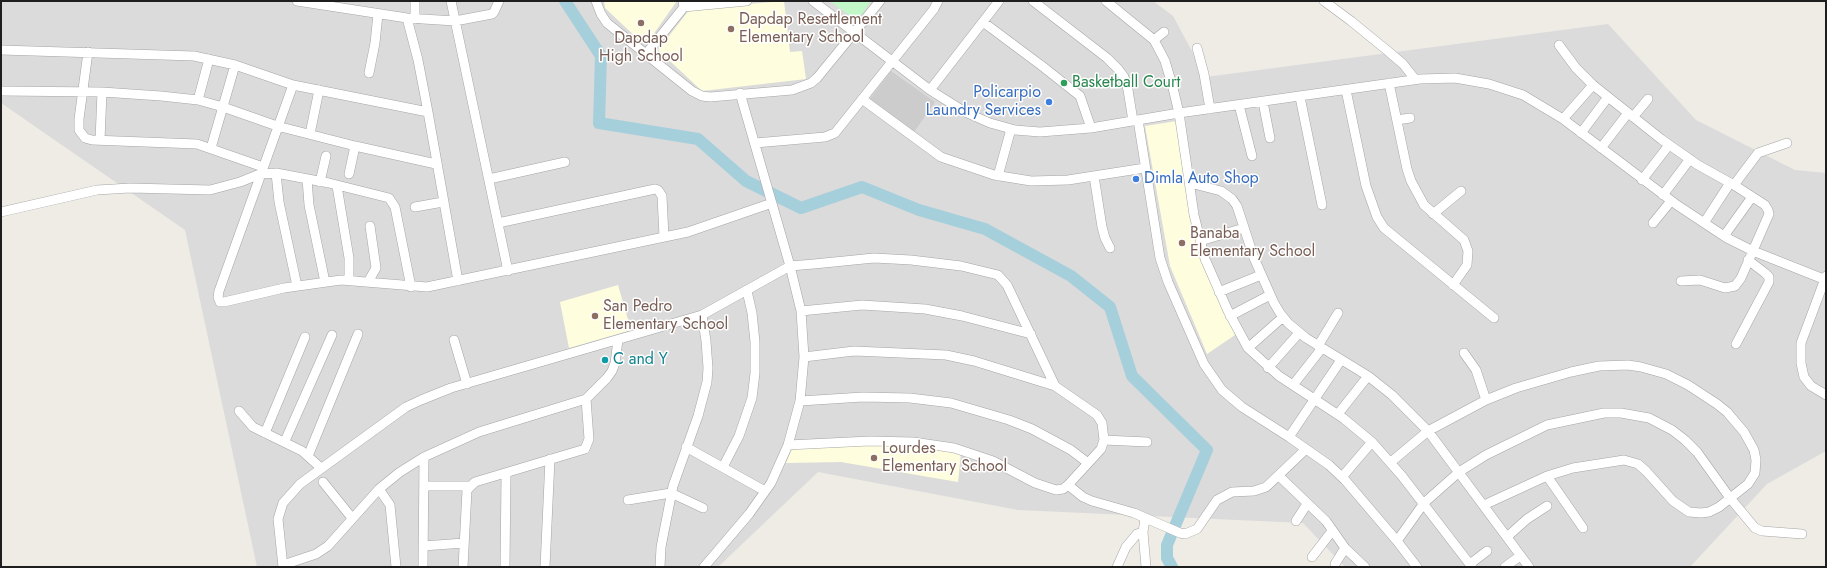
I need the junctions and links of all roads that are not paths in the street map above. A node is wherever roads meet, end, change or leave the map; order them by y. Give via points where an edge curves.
1 (297, 1) edge
2 (415, 1) edge
3 (451, 1) edge
4 (499, 1) edge
5 (596, 1) edge
6 (747, 1) edge
7 (814, 1) edge
8 (880, 1) edge
9 (938, 1) edge
10 (999, 1) edge
11 (1033, 1) edge
12 (1106, 1) edge
13 (1324, 1) edge
14 (684, 4) edge
15 (378, 14) junction
16 (411, 19) junction
17 (455, 20) junction
18 (983, 22) junction
19 (1164, 32) dead end
20 (854, 33) junction
21 (1154, 40) junction
22 (1559, 45) dead end
23 (1196, 48) dead end
24 (1, 50) edge
25 (88, 52) junction
26 (646, 54) junction
27 (209, 59) junction
28 (893, 61) junction
29 (235, 65) junction
30 (368, 73) dead end
31 (1416, 79) junction
32 (1389, 83) junction
33 (293, 85) junction
34 (1593, 85) junction
35 (1, 90) edge
36 (319, 90) junction
37 (930, 90) junction
38 (1346, 90) junction
39 (82, 92) junction
40 (102, 92) junction
41 (740, 93) junction
42 (1300, 97) junction
43 (1608, 97) junction
44 (862, 99) junction
45 (1648, 99) dead end
46 (198, 100) junction
47 (1263, 102) junction
48 (1239, 105) junction
49 (223, 107) junction
50 (1210, 109) junction
51 (428, 112) junction
52 (1179, 113) junction
53 (1631, 115) junction
54 (1410, 118) dead end
55 (1563, 119) junction
56 (1397, 120) junction
57 (1136, 121) junction
58 (277, 126) junction
59 (1091, 128) junction
60 (1011, 129) junction
61 (1581, 132) junction
62 (310, 134) junction
63 (1270, 138) dead end
64 (100, 140) junction
65 (1787, 143) dead end
66 (755, 144) junction
67 (1669, 145) junction
68 (355, 146) junction
69 (211, 148) junction
70 (1601, 148) junction
71 (326, 156) dead end
72 (1252, 156) dead end
73 (1690, 159) junction
74 (565, 162) dead end
75 (436, 164) junction
76 (1145, 168) junction
77 (262, 171) junction
78 (276, 173) junction
79 (349, 174) dead end
80 (998, 176) junction
81 (1094, 176) junction
82 (307, 179) junction
83 (489, 179) junction
84 (1642, 180) junction
85 (320, 182) junction
86 (1190, 183) junction
87 (1732, 184) junction
88 (337, 186) junction
89 (1461, 191) dead end
90 (1662, 195) junction
91 (1752, 197) junction
92 (771, 200) junction
93 (1671, 201) junction
94 (443, 202) junction
95 (1322, 205) dead end
96 (415, 207) dead end
97 (1, 212) edge
98 (1433, 214) junction
99 (498, 223) junction
100 (1653, 223) dead end
101 (1704, 223) junction
102 (370, 226) dead end
103 (1244, 228) junction
104 (1724, 236) junction
105 (664, 237) junction
106 (1200, 241) junction
107 (1110, 248) dead end
108 (1753, 251) junction
109 (1748, 260) junction
110 (790, 266) junction
111 (508, 271) junction
112 (1261, 275) junction
113 (1825, 278) edge
114 (349, 280) junction
115 (458, 281) junction
116 (1681, 281) dead end
117 (325, 282) junction
118 (368, 282) junction
119 (1453, 285) junction
120 (298, 286) junction
121 (410, 287) junction
122 (747, 291) junction
123 (1219, 292) junction
124 (1270, 296) junction
125 (801, 311) junction
126 (1338, 313) dead end
127 (702, 315) junction
128 (1230, 316) junction
129 (1283, 316) junction
130 (1494, 318) dead end
131 (1299, 333) junction
132 (358, 334) dead end
133 (1031, 334) junction
134 (332, 335) dead end
135 (306, 337) dead end
136 (454, 340) dead end
137 (618, 340) junction
138 (1736, 344) dead end
139 (1320, 347) junction
140 (1248, 348) junction
141 (1464, 353) dead end
142 (804, 356) junction
143 (1341, 360) junction
144 (1268, 368) junction
145 (1368, 376) junction
146 (467, 384) junction
147 (1293, 385) junction
148 (1055, 386) junction
149 (1826, 395) edge
150 (586, 399) junction
151 (1315, 399) junction
152 (1486, 400) junction
153 (800, 401) junction
154 (239, 411) dead end
155 (1338, 414) junction
156 (1428, 431) junction
157 (265, 433) junction
158 (1289, 437) junction
159 (1104, 440) junction
160 (285, 442) junction
161 (1147, 442) dead end
162 (1372, 442) junction
163 (788, 445) junction
164 (686, 447) junction
165 (1306, 449) junction
166 (308, 456) junction
167 (424, 457) junction
168 (550, 459) junction
169 (1391, 462) junction
170 (1088, 463) junction
171 (723, 467) junction
172 (321, 468) junction
173 (1459, 472) junction
174 (506, 474) junction
175 (1279, 476) junction
176 (1547, 476) junction
177 (1342, 477) junction
178 (324, 482) dead end
179 (1068, 485) junction
180 (424, 486) junction
181 (471, 486) junction
182 (379, 489) junction
183 (765, 491) junction
184 (671, 493) junction
185 (1730, 498) junction
186 (628, 500) dead end
187 (1424, 503) junction
188 (1307, 504) junction
189 (1484, 505) junction
190 (1547, 506) dead end
191 (703, 508) dead end
192 (352, 518) junction
193 (1146, 519) junction
194 (1296, 522) dead end
195 (1583, 528) dead end
196 (1332, 531) junction
197 (1143, 532) junction
198 (1802, 534) dead end
199 (1507, 537) junction
200 (1397, 541) junction
201 (464, 543) junction
202 (423, 546) junction
203 (1345, 548) junction
204 (1486, 551) dead end
205 (1520, 556) junction
206 (1312, 557) dead end
207 (1335, 564) dead end
208 (283, 566) edge
209 (1471, 566) edge
210 (396, 567) edge
211 (423, 567) edge
212 (463, 567) edge
213 (505, 567) edge
214 (544, 567) edge
215 (660, 567) edge
216 (704, 567) edge
217 (1117, 567) edge
218 (1146, 567) edge
219 (1365, 567) edge
220 (1417, 567) edge
221 (1505, 567) edge
222 (1529, 567) edge

1 - 15 street
2 - 16 street
3 - 17 street
4 - 17 street via 492,14
5 - 26 street via 607,23
6 - 14 street
7 - 20 street
8 - 20 street
9 - 28 street
10 - 18 street
11 - 57 street via 1107,58 1118,70 1124,77
12 - 21 street
13 - 31 street via 1389,52
14 - 26 street
15 - 16 street
15 - 30 street
16 - 17 street
16 - 51 street
17 - 83 street
18 - 37 street
18 - 59 street via 1080,96
19 - 21 street
20 - 28 street
20 - 41 street via 817,78 802,87 792,90
21 - 52 street via 1165,61
22 - 34 street
23 - 50 street
24 - 25 street
25 - 27 street via 175,54
25 - 39 street
26 - 41 street via 696,94 710,97
27 - 29 street
27 - 46 street
28 - 37 street
28 - 44 street
29 - 33 street
29 - 49 street
31 - 32 street
31 - 55 street via 1455,78 1489,84 1523,95
32 - 38 street
32 - 56 street
33 - 36 street
33 - 58 street
34 - 43 street
34 - 55 street
35 - 39 street
36 - 51 street
36 - 62 street
37 - 60 street via 965,112
38 - 42 street
38 - 119 street via 1366,186 1377,217 1393,238
39 - 40 street
39 - 64 street via 79,130 85,138
40 - 46 street
40 - 64 street
41 - 66 street
42 - 47 street
42 - 95 street
43 - 53 street
43 - 61 street
44 - 66 street via 833,135
44 - 80 street via 941,157
45 - 53 street
46 - 49 street
47 - 48 street
47 - 63 street
48 - 50 street
48 - 72 street
49 - 58 street
49 - 69 street
50 - 52 street
51 - 75 street
52 - 57 street
52 - 86 street
53 - 67 street
53 - 70 street
54 - 56 street
55 - 61 street
56 - 98 street via 1411,181 1424,205
57 - 59 street
57 - 76 street
58 - 62 street
58 - 77 street
59 - 60 street via 1040,132
60 - 80 street
61 - 70 street
62 - 68 street
64 - 69 street via 188,143
65 - 87 street via 1758,153
66 - 92 street
67 - 73 street
67 - 84 street
68 - 75 street
68 - 79 street
69 - 77 street
70 - 84 street
71 - 85 street
73 - 87 street
73 - 90 street
74 - 83 street
75 - 94 street
76 - 81 street
76 - 158 street via 1160,258 1204,364 1222,390 1242,407
77 - 78 street
77 - 97 street via 240,182 210,190 115,188
77 - 120 street via 218,300 224,302
78 - 82 street
78 - 120 street via 279,202
80 - 81 street via 1031,181
81 - 107 street via 1104,238
82 - 85 street
82 - 117 street via 309,205
83 - 99 street
84 - 90 street
85 - 88 street
86 - 103 street via 1228,195 1237,206
86 - 106 street
87 - 91 street
87 - 101 street
88 - 114 street via 347,244
88 - 121 street via 389,198 395,207
89 - 98 street
90 - 93 street
91 - 104 street
91 - 108 street via 1766,205 1769,214
92 - 105 street via 688,232
92 - 110 street
93 - 100 street
93 - 101 street
94 - 96 street
94 - 115 street
98 - 119 street via 1464,240 1468,251 1467,264
99 - 105 street via 655,189 662,196
99 - 111 street
101 - 104 street
102 - 118 street via 376,268
103 - 106 street
103 - 112 street
104 - 108 street
105 - 111 street
106 - 123 street
108 - 109 street
108 - 113 street
109 - 116 street via 1738,282 1730,288 1700,280
109 - 138 street via 1769,277 1769,282
110 - 122 street
110 - 125 street
110 - 133 street via 874,258 961,266 990,272 998,275 1007,285
111 - 115 street
112 - 123 street
112 - 124 street
113 - 149 street via 1801,343 1800,363 1804,377 1811,386
114 - 117 street
114 - 118 street
115 - 121 street
117 - 120 street
118 - 121 street
119 - 130 street
122 - 127 street
122 - 171 street via 754,328 755,373 752,398 739,436
123 - 128 street
124 - 128 street
124 - 129 street
125 - 133 street via 862,305 925,309
125 - 142 street
126 - 139 street
127 - 137 street
127 - 164 street via 707,382
128 - 140 street
129 - 131 street
129 - 140 street
131 - 139 street
131 - 144 street
132 - 166 street
133 - 148 street
134 - 160 street
135 - 157 street
136 - 146 street
137 - 146 street
137 - 150 street via 612,371
139 - 143 street
139 - 147 street
140 - 144 street
141 - 152 street via 1476,370
142 - 148 street via 854,351 946,355
142 - 153 street
143 - 145 street
143 - 151 street
144 - 147 street
145 - 155 street
145 - 156 street via 1392,395
146 - 172 street via 406,407
147 - 151 street
148 - 159 street via 1097,415 1102,423
150 - 167 street via 479,432
150 - 168 street via 588,445 581,452
151 - 155 street
151 - 158 street
152 - 156 street
152 - 185 street via 1536,382 1599,366 1641,366 1666,374 1728,412 1750,442 1756,460 1755,473 1748,484
153 - 163 street
153 - 170 street via 863,397 910,398 951,403 1032,429 1071,450
154 - 157 street via 253,427
155 - 162 street
156 - 169 street
156 - 173 street
157 - 160 street
158 - 165 street
159 - 161 street
159 - 170 street via 1101,449
160 - 166 street
162 - 169 street
162 - 177 street
163 - 179 street via 870,441 913,442 954,448 993,461 1035,483 1056,490
163 - 183 street
164 - 171 street
164 - 184 street
165 - 175 street
165 - 177 street
166 - 172 street
167 - 180 street
167 - 182 street
168 - 174 street
168 - 214 street
169 - 187 street
170 - 179 street
171 - 183 street
172 - 208 street via 290,493 280,509 278,519
173 - 185 street via 1486,455 1548,425 1604,414 1632,414 1649,418 1685,440 1697,452
173 - 187 street
173 - 189 street
174 - 181 street via 475,482
174 - 213 street
175 - 188 street
175 - 193 street via 1260,489 1232,492 1222,496 1214,503 1197,529 1190,533 1180,534
176 - 185 street via 1573,468 1624,460 1638,464 1670,498 1690,512 1709,512
176 - 189 street
176 - 195 street
177 - 200 street
178 - 192 street
179 - 193 street via 1092,501
180 - 181 street
180 - 202 street
181 - 201 street via 465,498
182 - 192 street
182 - 210 street via 390,505
183 - 216 street
184 - 186 street
184 - 191 street
184 - 215 street
185 - 198 street via 1755,528 1762,531
187 - 200 street
187 - 209 street
188 - 194 street
188 - 196 street via 1326,521
189 - 199 street
190 - 199 street
192 - 208 street via 322,551
193 - 197 street
196 - 203 street
196 - 206 street
197 - 217 street via 1137,534 1126,548
197 - 218 street
199 - 205 street
200 - 220 street
201 - 202 street
201 - 212 street
202 - 211 street
203 - 207 street
203 - 219 street
204 - 209 street
205 - 221 street
205 - 222 street

